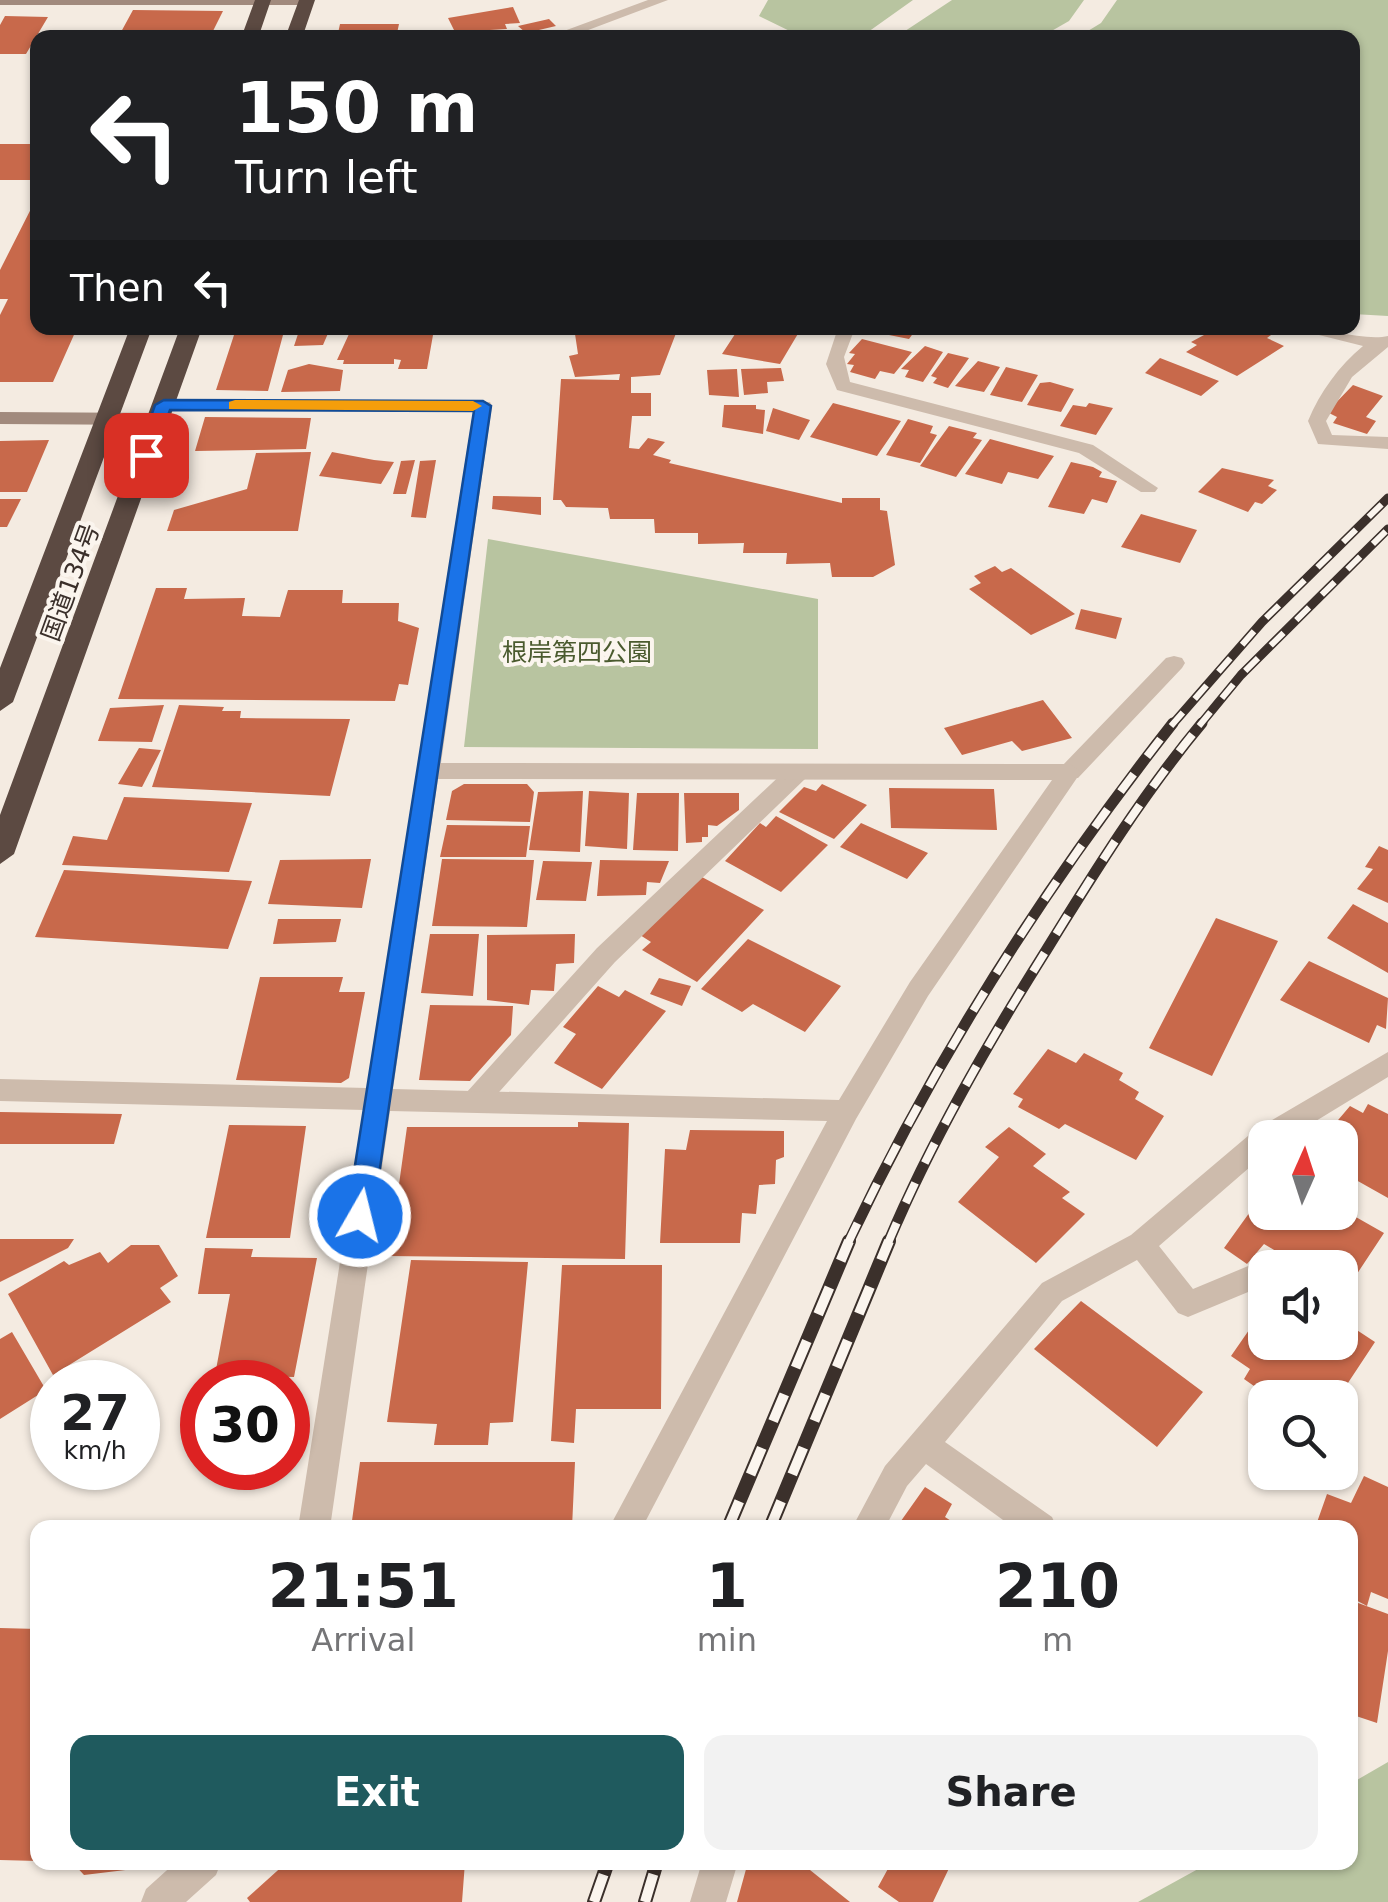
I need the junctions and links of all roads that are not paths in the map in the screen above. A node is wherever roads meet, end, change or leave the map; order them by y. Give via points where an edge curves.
1 (306, 0) edge
2 (0, 1) edge
3 (263, 1) edge
4 (656, 2) edge
5 (674, 14) dead end
6 (252, 30) edge
7 (295, 30) edge
8 (575, 30) edge
9 (139, 335) edge
10 (188, 335) edge
11 (843, 335) edge
12 (1341, 335) edge
13 (1382, 342) edge
14 (161, 412) junction
15 (0, 418) edge
16 (108, 418) junction
17 (1388, 443) edge
18 (1148, 488) dead end
19 (1174, 663) dead end
20 (0, 702) edge
21 (426, 771) junction
22 (797, 772) junction
23 (1070, 772) junction
24 (0, 854) edge
25 (1388, 1062) edge
26 (0, 1090) edge
27 (377, 1100) junction
28 (475, 1102) junction
29 (846, 1111) junction
30 (1291, 1120) edge
31 (1248, 1153) edge
32 (1141, 1244) junction
33 (1248, 1279) edge
34 (924, 1445) junction
35 (315, 1520) edge
36 (629, 1520) edge
37 (872, 1520) edge
38 (1031, 1520) edge
39 (194, 1870) edge
40 (718, 1870) edge
41 (159, 1902) edge
42 (708, 1902) edge

1 - 3 street
1 - 7 highway
2 - 3 street
3 - 6 highway
4 - 5 street
4 - 8 street
9 - 16 highway, 国道134号
10 - 14 highway, 国道134号
11 - 18 street via 834,353 843,386 1086,449
12 - 13 street
13 - 17 street via 1334,383 1317,421 1325,440
14 - 16 street
14 - 21 street via 483,406
14 - 24 highway, 国道134号
15 - 16 street
16 - 20 highway, 国道134号
19 - 23 street
21 - 22 street
21 - 27 street
22 - 23 street
22 - 28 street via 606,955
23 - 29 street via 919,989
25 - 30 street via 1359,1086
26 - 27 street
27 - 28 street
27 - 35 street
28 - 29 street
29 - 36 street
31 - 32 street
32 - 33 street via 1188,1304
32 - 34 street via 1052,1292
34 - 37 street via 896,1476
34 - 38 street
39 - 41 street
40 - 42 street

